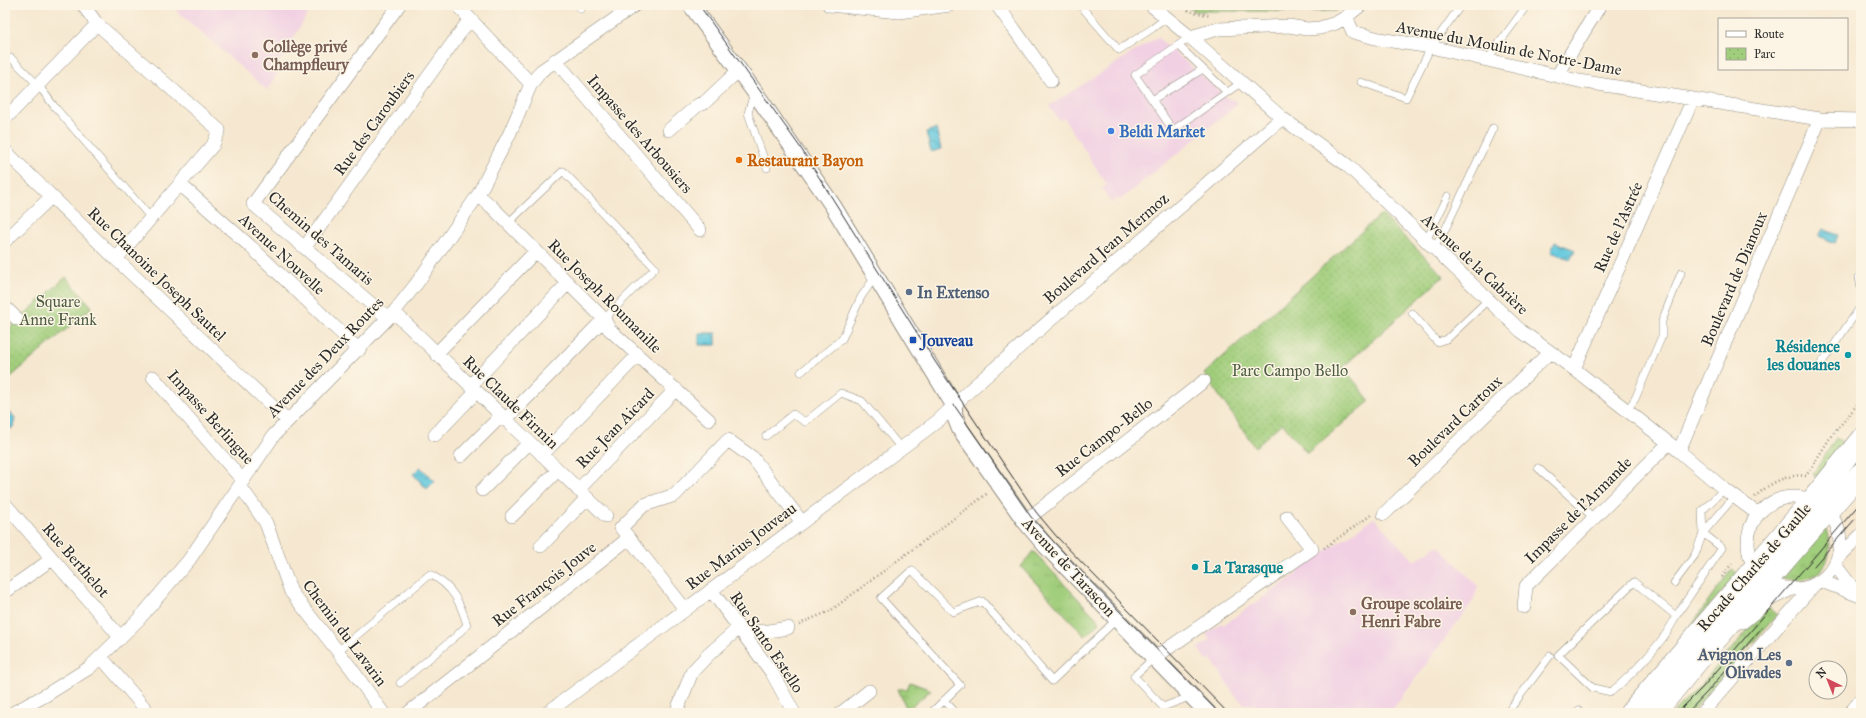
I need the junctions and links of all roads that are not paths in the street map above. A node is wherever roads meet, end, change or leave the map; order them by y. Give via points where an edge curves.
1 (83, 5) edge
2 (399, 5) edge
3 (457, 5) edge
4 (635, 5) edge
5 (691, 5) edge
6 (829, 5) edge
7 (950, 5) edge
8 (997, 5) edge
9 (1080, 5) edge
10 (1151, 5) edge
11 (1361, 5) edge
12 (1461, 5) edge
13 (1527, 5) edge
14 (1600, 5) edge
15 (934, 7) edge
16 (1346, 17) junction
17 (1166, 18) junction
18 (470, 19) junction
19 (97, 24) junction
20 (1190, 37) junction
21 (1178, 45) junction
22 (1431, 47) junction
23 (5, 59) edge
24 (555, 60) junction
25 (1487, 60) junction
26 (1202, 69) junction
27 (739, 70) junction
28 (1557, 76) junction
29 (1051, 81) dead end
30 (1242, 82) junction
31 (1361, 82) dead end
32 (531, 84) junction
33 (39, 86) junction
34 (754, 91) junction
35 (1227, 92) junction
36 (1693, 99) junction
37 (1152, 100) junction
38 (1282, 118) junction
39 (5, 119) edge
40 (1820, 119) junction
41 (1861, 120) edge
42 (1493, 128) dead end
43 (669, 130) dead end
44 (5, 151) edge
45 (767, 168) dead end
46 (181, 185) junction
47 (478, 195) junction
48 (1448, 196) dead end
49 (52, 197) junction
50 (151, 218) junction
51 (508, 223) junction
52 (700, 230) dead end
53 (5, 241) edge
54 (1430, 245) junction
55 (305, 247) junction
56 (536, 250) junction
57 (116, 259) junction
58 (1682, 273) dead end
59 (1861, 274) edge
60 (875, 277) junction
61 (568, 283) junction
62 (1861, 289) edge
63 (1488, 300) junction
64 (1861, 306) edge
65 (5, 307) edge
66 (1412, 313) dead end
67 (391, 315) junction
68 (17, 319) dead end
69 (604, 319) junction
70 (359, 350) junction
71 (1550, 352) junction
72 (436, 354) junction
73 (638, 355) junction
74 (1818, 368) dead end
75 (1574, 369) junction
76 (801, 372) dead end
77 (153, 377) dead end
78 (1204, 381) dead end
79 (473, 389) junction
80 (676, 389) junction
81 (954, 405) junction
82 (1627, 410) junction
83 (503, 418) junction
84 (286, 420) junction
85 (709, 420) dead end
86 (435, 435) dead end
87 (766, 436) dead end
88 (1861, 439) edge
89 (529, 443) junction
90 (1669, 443) junction
91 (901, 448) junction
92 (1679, 451) junction
93 (542, 455) junction
94 (461, 456) dead end
95 (1538, 468) dead end
96 (558, 470) junction
97 (1861, 473) edge
98 (241, 483) junction
99 (1724, 489) junction
100 (482, 490) dead end
101 (583, 494) junction
102 (1734, 497) junction
103 (5, 504) edge
104 (1819, 507) junction
105 (1384, 514) dead end
106 (1758, 514) junction
107 (512, 516) dead end
108 (606, 516) dead end
109 (1287, 517) dead end
110 (1594, 518) junction
111 (801, 521) junction
112 (1025, 521) junction
113 (1703, 533) junction
114 (1861, 535) edge
115 (629, 538) junction
116 (541, 546) dead end
117 (52, 559) junction
118 (1837, 561) junction
119 (1762, 572) junction
120 (1674, 583) dead end
121 (1817, 583) junction
122 (1794, 588) junction
123 (711, 590) junction
124 (5, 592) edge
125 (1860, 597) edge
126 (1524, 607) dead end
127 (685, 609) junction
128 (1676, 616) junction
129 (1117, 619) junction
130 (739, 628) junction
131 (788, 628) road end
132 (120, 638) junction
133 (338, 651) junction
134 (1550, 656) dead end
135 (1702, 656) junction
136 (101, 657) junction
137 (1154, 658) junction
138 (400, 682) dead end
139 (869, 691) dead end
140 (1192, 696) junction
141 (944, 700) junction
142 (1861, 700) edge
143 (13, 713) edge
144 (149, 713) edge
145 (383, 713) edge
146 (408, 713) edge
147 (547, 713) edge
148 (676, 713) edge
149 (794, 713) edge
150 (841, 713) edge
151 (931, 713) edge
152 (956, 713) edge
153 (1208, 713) edge
154 (1507, 713) edge
155 (1630, 713) edge
156 (1655, 713) edge
157 (1702, 713) edge
158 (1850, 713) edge

1 - 19 street
2 - 55 street, Chemin des Tamaris via 253,204
3 - 18 street
4 - 24 street, Avenue des Deux Routes
5 - 27 street, Avenue de Tarascon
6 - 15 street via 899,12
7 - 15 street
8 - 29 street
9 - 17 lane via 1119,50
10 - 17 street
11 - 16 street
12 - 22 lane
13 - 25 lane
14 - 28 street
16 - 20 street via 1320,28 1289,26 1218,29
16 - 22 street, Avenue du Moulin de Notre-Dame via 1353,32
17 - 20 street
18 - 32 street
18 - 55 street, Rue des Caroubiers
19 - 33 street
19 - 46 street via 219,130 213,145
20 - 21 lane
20 - 30 street, Avenue de la Cabrière
21 - 26 lane
21 - 37 lane via 1135,75
22 - 25 street, Avenue du Moulin de Notre-Dame
22 - 31 lane via 1406,98
23 - 33 lane via 11,58
24 - 32 street, Avenue des Deux Routes via 541,71
24 - 52 street, Impasse des Arbousiers
25 - 28 street, Avenue du Moulin de Notre-Dame
26 - 35 lane
26 - 37 lane
27 - 34 street, Avenue de Tarascon
27 - 43 street via 704,103 698,105
28 - 36 street, Avenue du Moulin de Notre-Dame
30 - 35 lane
30 - 38 street, Avenue de la Cabrière
32 - 47 street, Avenue des Deux Routes via 509,135
33 - 39 street
33 - 50 lane
34 - 45 lane via 748,113
34 - 60 street, Avenue de Tarascon via 832,206
35 - 37 lane via 1173,130
36 - 40 street, Avenue du Moulin de Notre-Dame
36 - 75 street, Rue de l'Astrée
38 - 54 street, Avenue de la Cabrière via 1347,165
38 - 81 street, Boulevard Jean Mermoz
40 - 41 street, Avenue du Moulin de Notre-Dame
40 - 92 street, Boulevard de Dianoux
42 - 54 lane via 1443,234
44 - 49 street, Rue Chanoine Joseph Sautel
46 - 50 street
46 - 70 street, Avenue Nouvelle via 251,247
47 - 51 street, Rue Joseph Roumanille
47 - 67 street, Avenue des Deux Routes via 417,283
48 - 54 lane
49 - 53 street
49 - 57 street, Rue Chanoine Joseph Sautel
50 - 57 street
51 - 56 street, Rue Joseph Roumanille
51 - 69 lane via 563,171 655,268
54 - 63 street, Avenue de la Cabrière
55 - 67 street, Chemin des Tamaris
56 - 61 street, Rue Joseph Roumanille
56 - 72 street
57 - 84 street, Rue Chanoine Joseph Sautel
58 - 82 lane via 1662,321 1662,336 1635,399
59 - 62 lane
60 - 76 lane via 861,297 842,339
60 - 81 street, Avenue de Tarascon
61 - 69 street, Rue Joseph Roumanille
61 - 79 street
63 - 66 lane via 1447,339 1437,342
63 - 71 street, Avenue de la Cabrière via 1521,331
64 - 74 lane
65 - 68 street
67 - 70 street, Avenue des Deux Routes
67 - 72 street, Rue Claude Firmin
69 - 73 street, Rue Joseph Roumanille via 609,329
69 - 83 street
70 - 84 street, Avenue des Deux Routes
71 - 75 street, Avenue de la Cabrière
71 - 105 street, Boulevard Cartoux
72 - 79 street, Rue Claude Firmin
73 - 80 street, Rue Joseph Roumanille
73 - 93 street
75 - 82 street, Avenue de la Cabrière
77 - 98 street, Impasse Berlingue via 238,475
78 - 112 street, Rue Campo-Bello
79 - 83 street, Rue Claude Firmin
79 - 86 street
80 - 85 street, Rue Joseph Roumanille
80 - 101 street, Rue Jean Aicard
81 - 91 street, Rue Marius Jouveau via 939,420
81 - 112 street, Avenue de Tarascon via 954,414 960,429
82 - 90 street, Avenue de la Cabrière
83 - 89 street, Rue Claude Firmin
83 - 94 street
84 - 98 street, Avenue des Deux Routes
87 - 91 lane via 793,414 805,422 841,393 862,401
88 - 104 main road, Rocade Charles de Gaulle
89 - 93 street, Rue Claude Firmin
89 - 100 street
90 - 92 street, Avenue de la Cabrière
90 - 110 street, Impasse de l'Armande
91 - 111 street, Rue Marius Jouveau
92 - 99 street, Avenue de la Cabrière
93 - 96 street, Rue Claude Firmin
95 - 110 lane
96 - 101 street, Rue Claude Firmin
96 - 107 street
97 - 104 main road, Rocade Charles de Gaulle
98 - 132 street, Avenue des Deux Routes via 189,560
98 - 133 street, Chemin du Lavarin via 266,523 291,592
99 - 102 street, Avenue de la Cabrière
99 - 113 lane via 1702,511
101 - 108 street, Rue Claude Firmin
101 - 116 street, Rue Jean Aicard
102 - 106 street, Avenue de la Cabrière
102 - 113 lane
103 - 117 street, Rue Berthelot
104 - 106 street via 1790,498 1779,500
104 - 118 street via 1834,520 1840,536
104 - 119 main road, Rocade Charles de Gaulle
106 - 119 street via 1748,535 1749,551
109 - 137 street via 1312,549
110 - 126 street, Impasse de l'Armande via 1526,586
111 - 115 street via 754,458 728,440 675,495 644,505 621,528
111 - 123 street, Rue Marius Jouveau
112 - 129 street, Avenue de Tarascon
113 - 120 lane via 1695,555
113 - 128 lane via 1722,548
114 - 118 street
115 - 127 street
115 - 146 street, Rue François Jouve
117 - 124 street
117 - 132 street, Rue Berthelot
118 - 121 street
118 - 125 street
119 - 122 street via 1778,585
119 - 135 main road, Rocade Charles de Gaulle
119 - 155 main road, Rocade Charles de Gaulle
121 - 122 street
121 - 125 street
121 - 157 street
122 - 135 street via 1760,606 1726,639
123 - 127 street, Rue Marius Jouveau
123 - 130 street, Rue Santo Estello
127 - 147 street, Rue Marius Jouveau
128 - 128 lane via 1634,582 1558,655 1593,688 1611,692 1626,680 1671,627
129 - 137 street, Avenue de Tarascon
129 - 141 lane via 1052,681 982,601 952,612 912,570 881,598 960,685
130 - 131 street via 762,632
130 - 148 street via 692,672
130 - 149 street, Rue Santo Estello via 772,673
132 - 136 street, Avenue des Deux Routes
133 - 138 lane via 430,574 444,582 461,604 467,624
133 - 145 street, Chemin du Lavarin
134 - 154 lane
135 - 156 main road, Rocade Charles de Gaulle
136 - 143 street, Avenue des Deux Routes via 74,679
136 - 144 street
137 - 140 street, Avenue de Tarascon
137 - 140 lane via 1134,676 1163,708
139 - 150 street
140 - 153 street, Avenue de Tarascon
141 - 151 lane
141 - 152 lane
142 - 158 street

